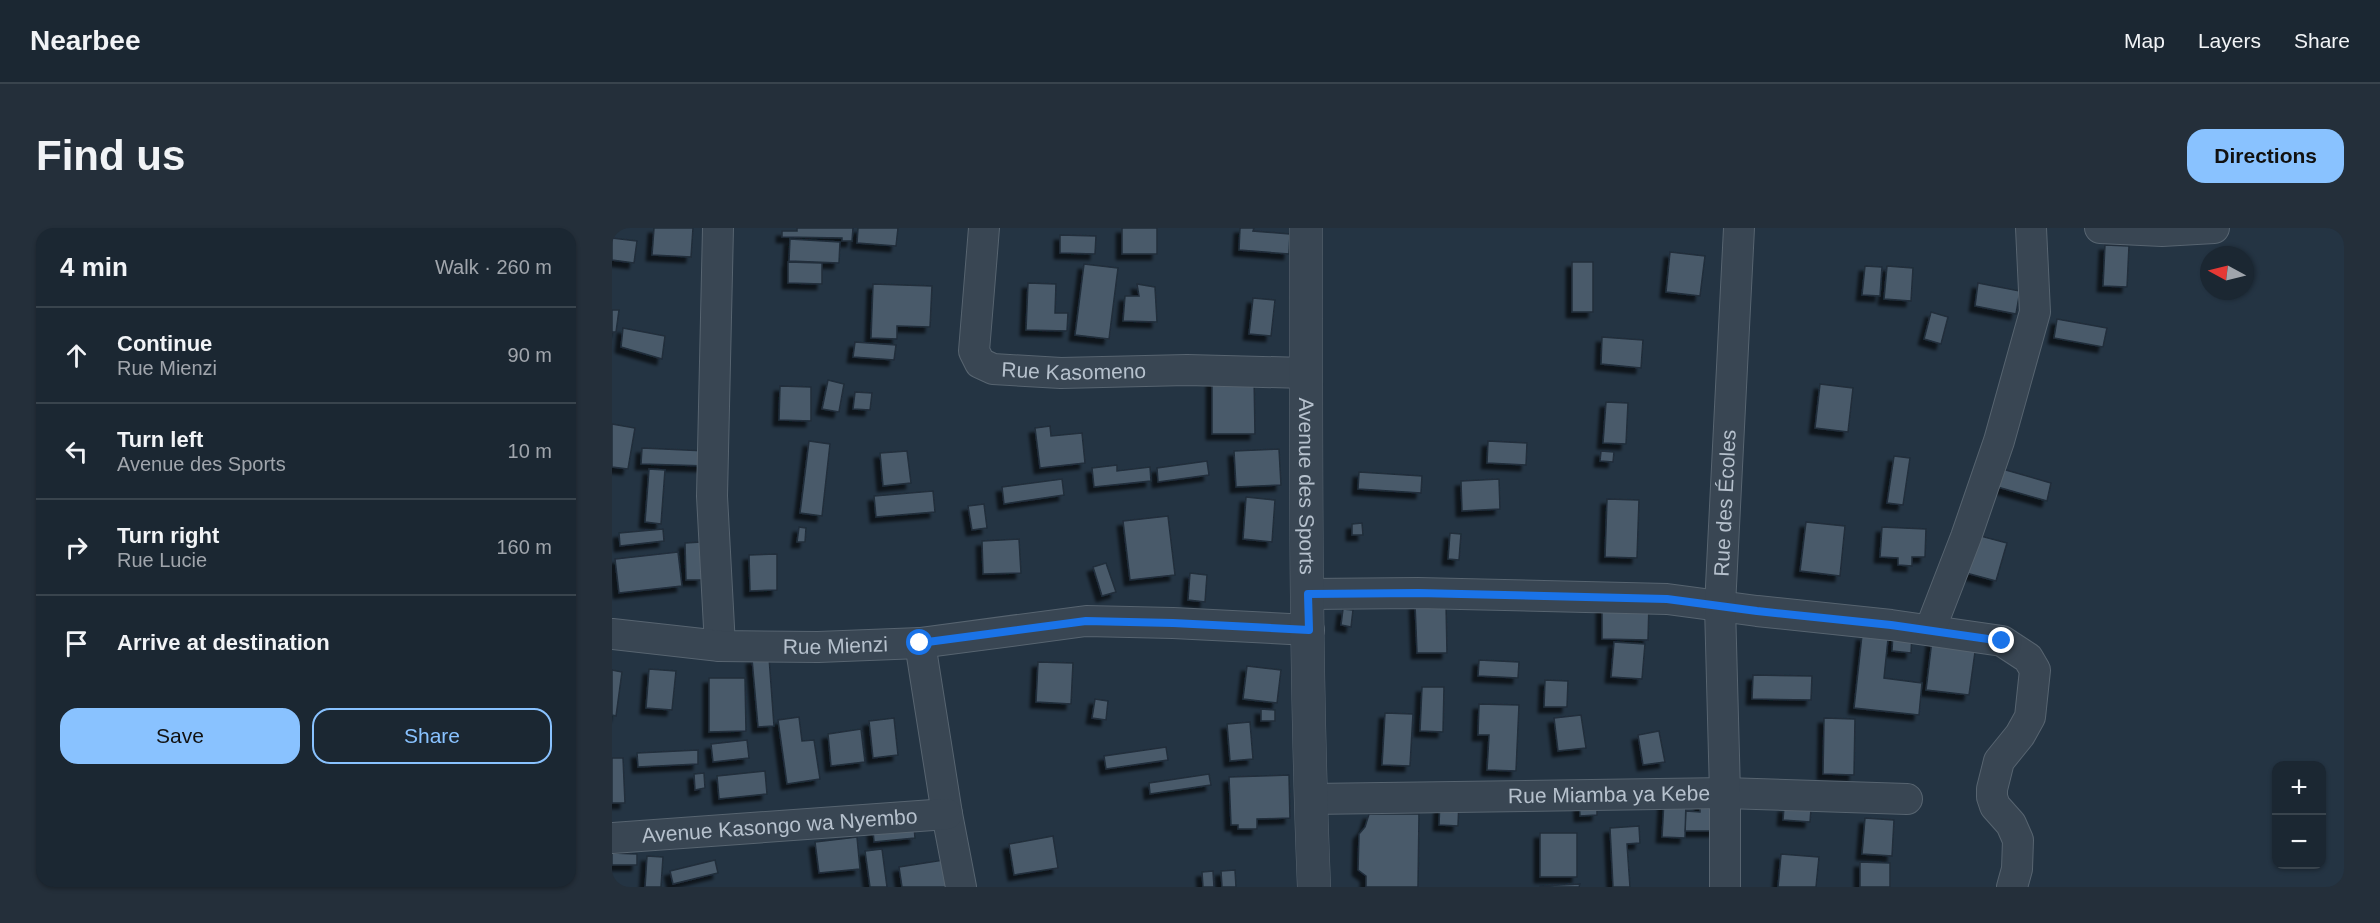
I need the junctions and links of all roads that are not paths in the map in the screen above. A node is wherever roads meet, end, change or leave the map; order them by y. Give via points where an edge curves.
1 (718, 228) edge
2 (984, 228) edge
3 (1306, 228) edge
4 (1739, 228) edge
5 (2031, 228) edge
6 (2100, 228) edge
7 (2214, 228) edge
8 (1306, 373) junction
9 (1308, 594) junction
10 (1720, 606) junction
11 (1309, 630) junction
12 (1930, 630) junction
13 (612, 634) edge
14 (920, 643) junction
15 (720, 646) junction
16 (1725, 793) junction
17 (1311, 799) junction
18 (1908, 799) dead end
19 (947, 814) junction
20 (612, 838) edge
21 (961, 887) edge
22 (1314, 887) edge
23 (1725, 887) edge
24 (2013, 887) edge

1 - 15 street via 712,496
2 - 8 street, Rue Kasomeno via 974,351 980,363 993,369 1061,373
3 - 8 street, Avenue des Sports
4 - 10 street, Rue des Écoles
5 - 12 street via 2035,312 1999,441
6 - 7 street
8 - 9 street, Avenue des Sports
9 - 10 street via 1553,595 1667,599
9 - 11 street, Avenue des Sports
10 - 12 street
10 - 16 street, Rue des Écoles
11 - 14 street, Rue Mienzi via 1086,621
11 - 17 street, Avenue des Sports
12 - 24 street via 2002,641 2028,658 2035,670 2030,717 1999,761 1992,789 1995,806 2011,824 2018,840
13 - 15 street, Rue Mienzi
14 - 15 street, Rue Mienzi
14 - 19 street
16 - 17 street, Rue Miamba ya Kebe
16 - 18 street, Rue Miamba ya Kebe
16 - 23 street, Rue des Écoles
17 - 22 street, Avenue des Sports
19 - 20 street, Avenue Kasongo wa Nyembo
19 - 21 street

